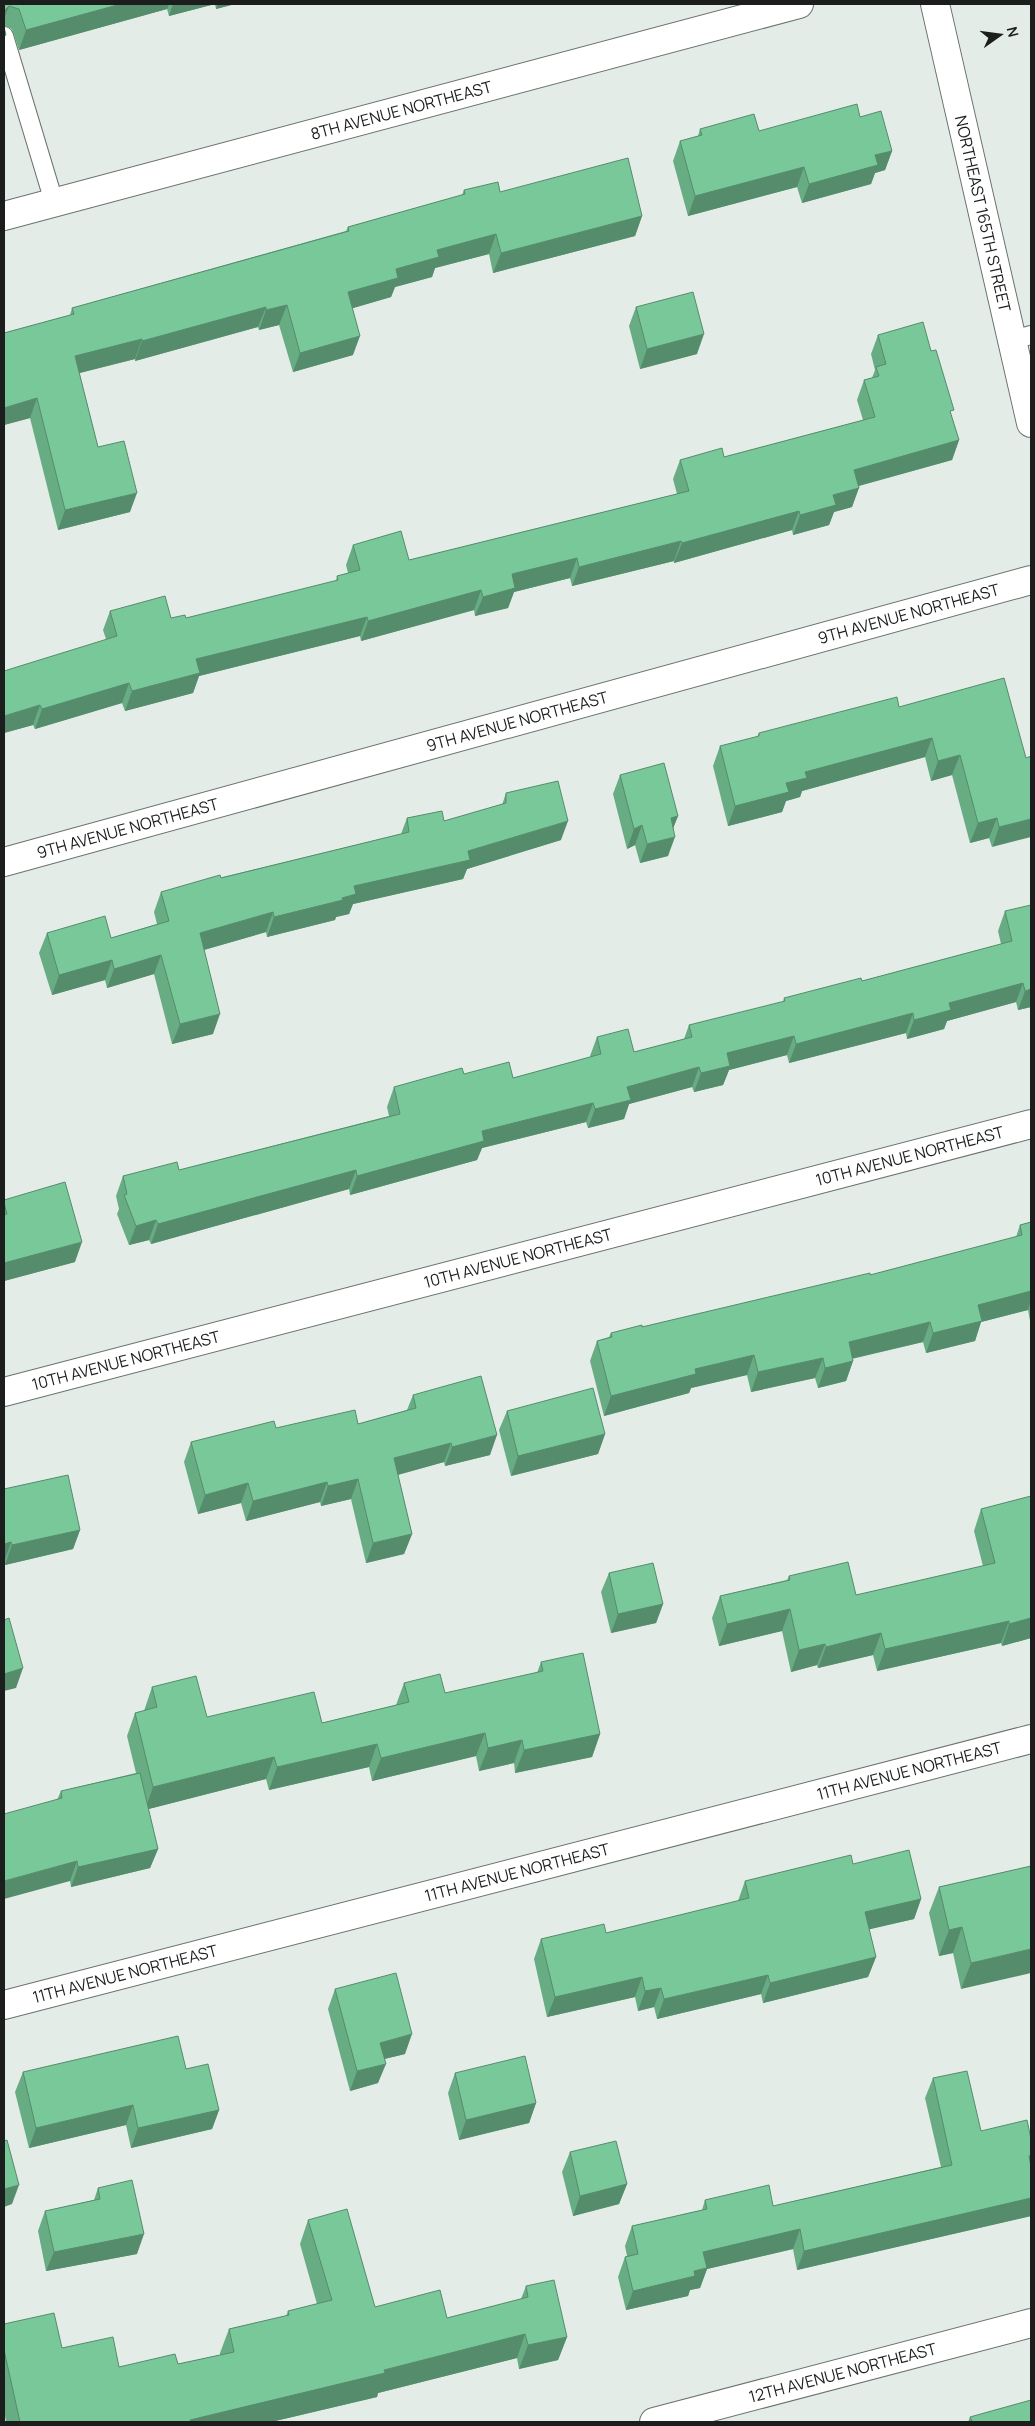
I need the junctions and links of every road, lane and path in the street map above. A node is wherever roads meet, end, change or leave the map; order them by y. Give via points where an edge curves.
1 (798, 4) edge
2 (935, 4) edge
3 (4, 36) edge
4 (54, 202) junction
5 (4, 216) edge
6 (1022, 338) edge
7 (1031, 423) edge
8 (1031, 580) edge
9 (4, 862) edge
10 (1031, 1124) edge
11 (4, 1392) edge
12 (1031, 1739) edge
13 (4, 2005) edge
14 (1031, 2323) edge
15 (654, 2422) edge

1 - 4 street, 8TH AVENUE NORTHEAST
2 - 6 street, NORTHEAST 165TH STREET
3 - 4 lane
4 - 5 street, 8TH AVENUE NORTHEAST
6 - 7 street, NORTHEAST 165TH STREET
8 - 9 street, 9TH AVENUE NORTHEAST
10 - 11 street, 10TH AVENUE NORTHEAST
12 - 13 street, 11TH AVENUE NORTHEAST
14 - 15 street, 12TH AVENUE NORTHEAST

